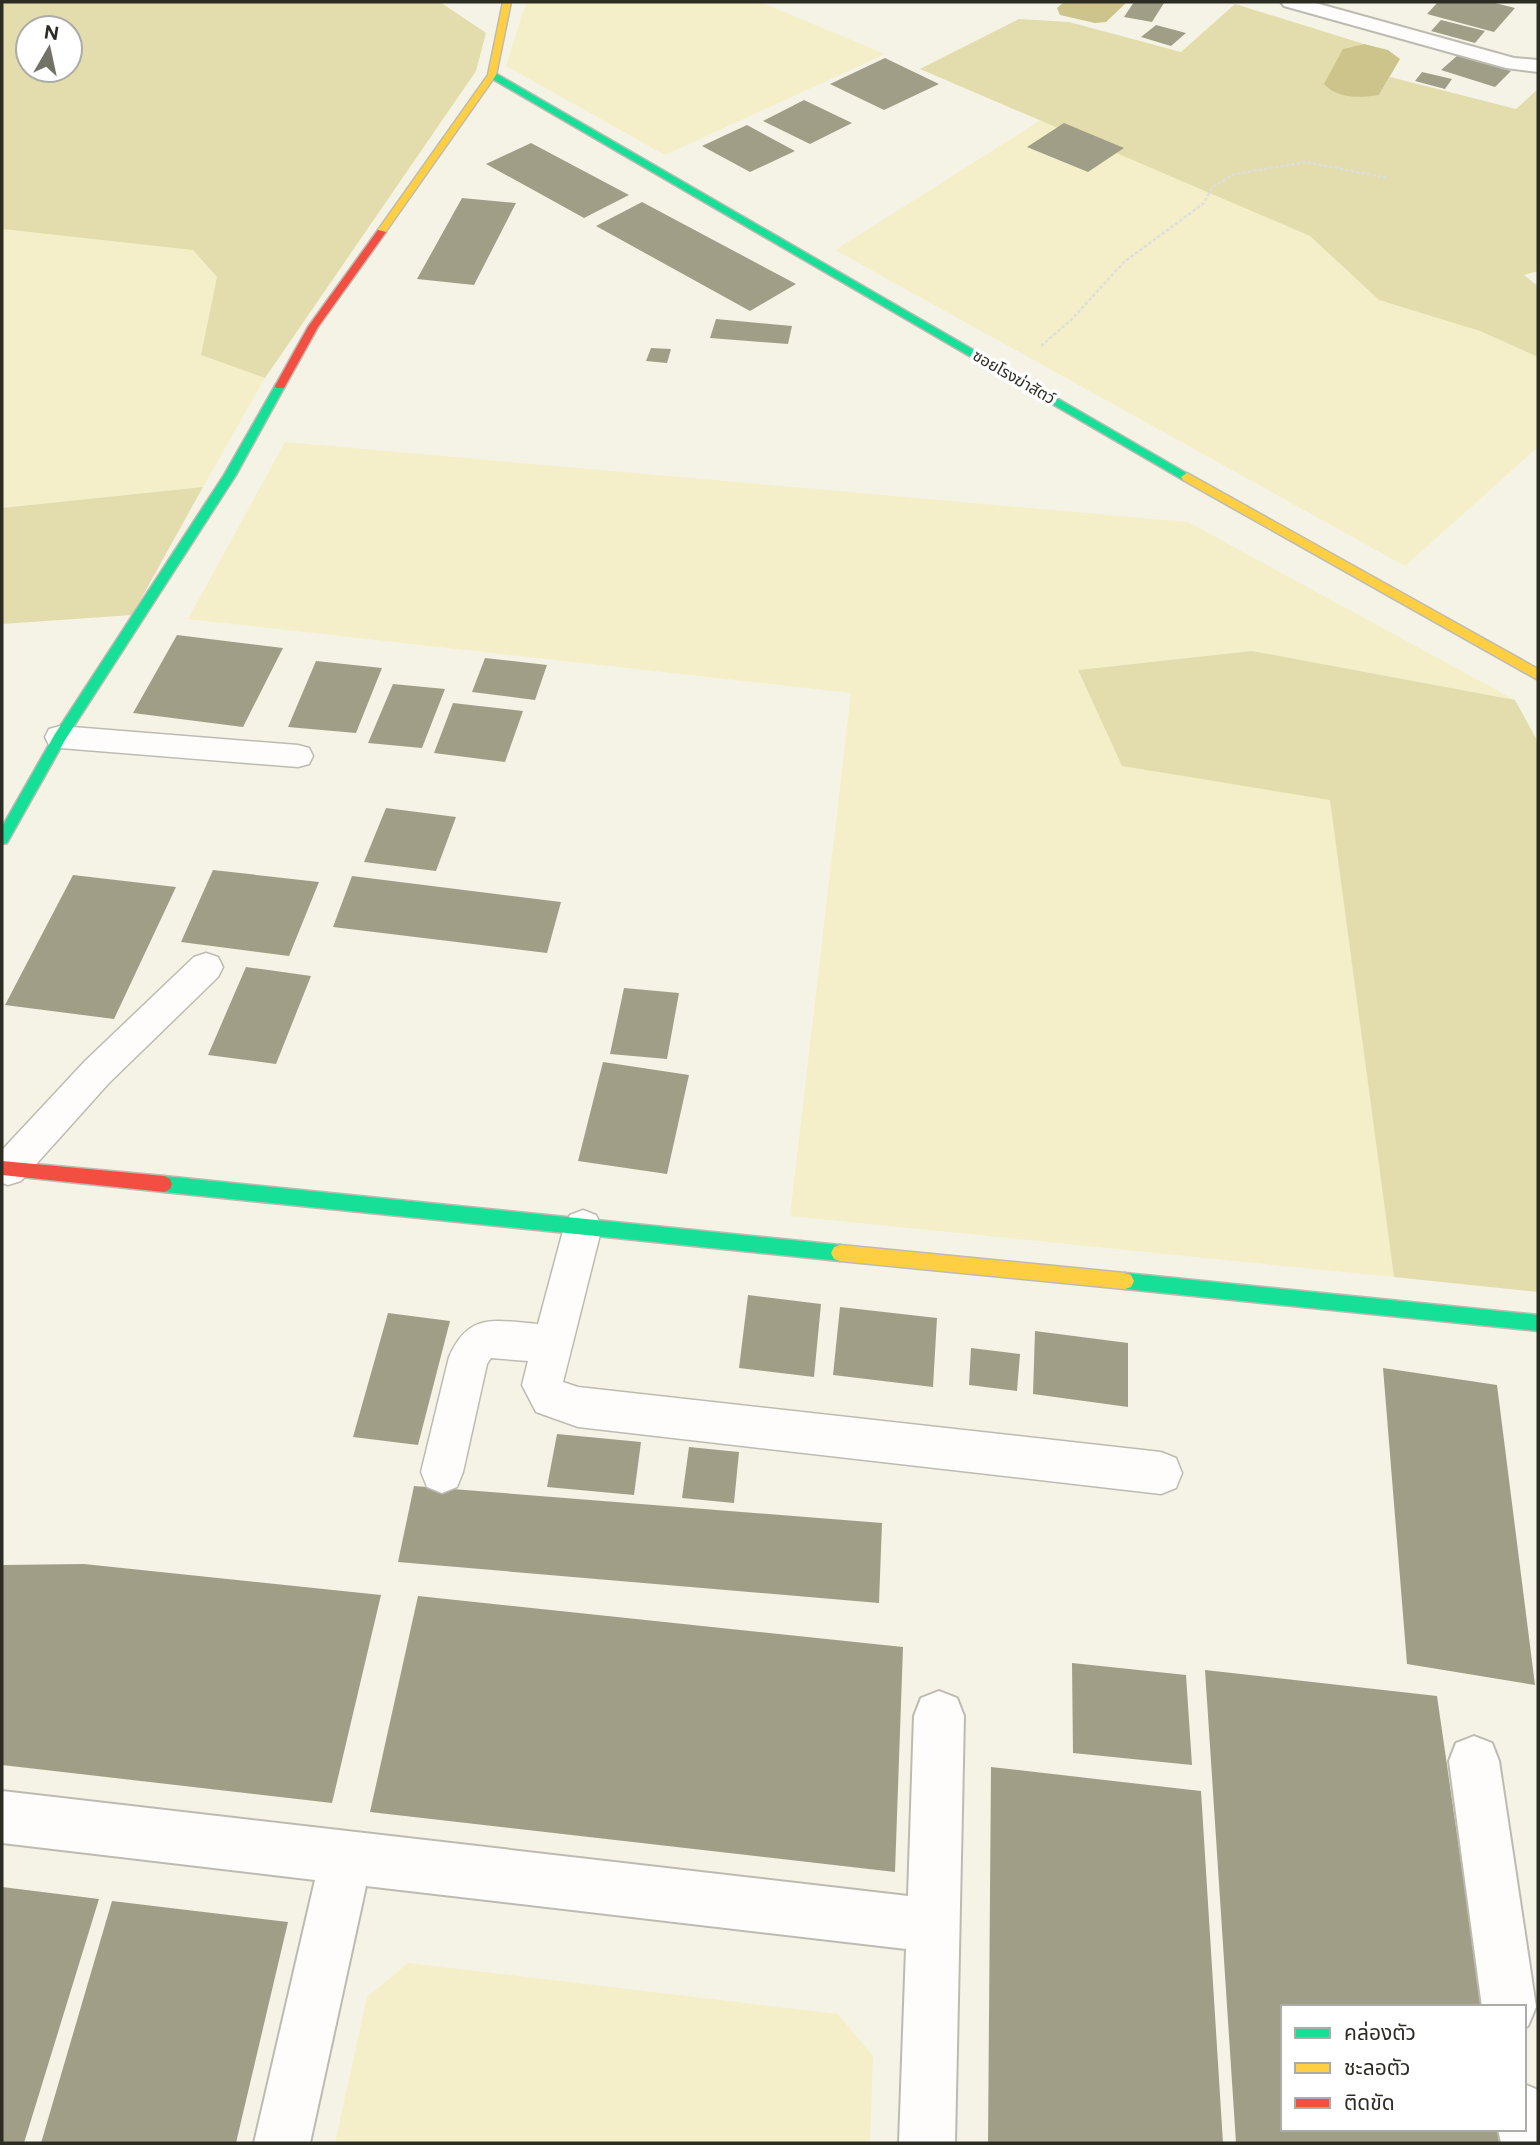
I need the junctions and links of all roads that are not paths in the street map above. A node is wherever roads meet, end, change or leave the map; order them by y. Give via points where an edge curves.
1 (507, 2) edge
2 (1291, 2) edge
3 (1538, 66) edge
4 (492, 75) junction
5 (1538, 675) edge
6 (61, 737) junction
7 (298, 756) dead end
8 (2, 839) edge
9 (206, 967) dead end
10 (5, 1169) edge
11 (583, 1227) junction
12 (1538, 1323) edge
13 (551, 1344) junction
14 (442, 1472) dead end
15 (1161, 1473) dead end
16 (939, 1716) dead end
17 (1474, 1761) dead end
18 (2, 1817) edge
19 (346, 1858) junction
20 (934, 1926) junction
21 (1509, 2005) edge
22 (1526, 2124) edge
23 (282, 2143) edge
24 (927, 2143) edge
25 (1529, 2143) edge

1 - 4 street
2 - 3 street via 1513,64
4 - 5 street, ซอยโรงฆ่าสัตว์ via 1154,459
4 - 6 street via 313,327 230,475
6 - 7 lane
6 - 8 street
9 - 10 lane
10 - 11 street
11 - 12 street
11 - 13 lane
13 - 14 lane via 486,1339 476,1346 469,1357
13 - 15 lane via 542,1385 550,1398 578,1407
16 - 20 street
17 - 21 street
18 - 19 street
19 - 20 street
19 - 23 street
20 - 24 street
22 - 25 street

